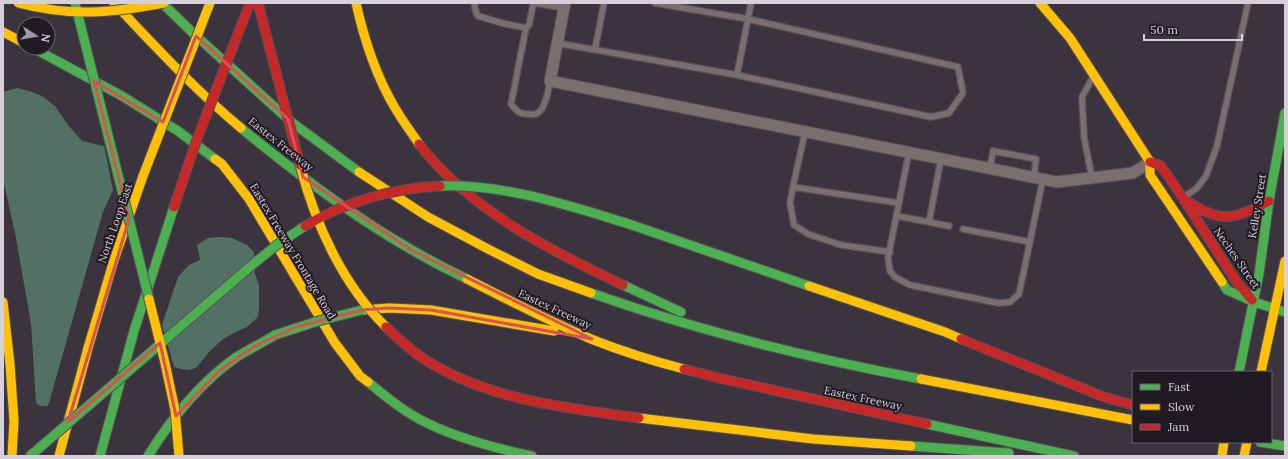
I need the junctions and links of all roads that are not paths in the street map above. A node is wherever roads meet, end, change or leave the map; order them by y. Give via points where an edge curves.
1 (18, 3) edge
2 (75, 3) edge
3 (114, 3) edge
4 (163, 3) edge
5 (210, 3) edge
6 (250, 3) edge
7 (258, 3) edge
8 (356, 3) edge
9 (474, 3) edge
10 (604, 3) edge
11 (655, 3) edge
12 (751, 3) edge
13 (1040, 3) edge
14 (1248, 3) edge
15 (564, 6) edge
16 (748, 20) junction
17 (526, 28) junction
18 (3, 32) edge
19 (16, 39) edge
20 (557, 43) junction
21 (595, 49) junction
22 (48, 56) edge
23 (737, 75) junction
24 (1094, 75) junction
25 (550, 81) junction
26 (1285, 113) edge
27 (805, 132) junction
28 (1282, 142) edge
29 (909, 152) junction
30 (941, 159) junction
31 (1150, 162) junction
32 (990, 168) junction
33 (1038, 178) junction
34 (1092, 178) junction
35 (793, 187) junction
36 (1183, 198) junction
37 (1269, 201) junction
38 (899, 203) junction
39 (897, 216) junction
40 (929, 222) junction
41 (949, 226) dead end
42 (963, 229) dead end
43 (1030, 242) junction
44 (890, 252) junction
45 (1285, 262) edge
46 (3, 302) edge
47 (1254, 302) junction
48 (1275, 309) junction
49 (1285, 312) edge
50 (592, 339) junction
51 (750, 342) junction
52 (1262, 368) edge
53 (1239, 371) edge
54 (1132, 405) edge
55 (1132, 420) edge
56 (1224, 443) edge
57 (1247, 443) edge
58 (1266, 443) edge
59 (1272, 443) edge
60 (1285, 446) edge
61 (12, 456) edge
62 (30, 456) edge
63 (59, 456) edge
64 (100, 456) edge
65 (148, 456) edge
66 (180, 456) edge
67 (532, 456) edge
68 (1053, 456) edge
69 (1074, 456) edge
70 (1222, 456) edge
71 (1244, 456) edge

1 - 4 main road, bridge via 56,12 88,14
2 - 66 main road, bridge via 165,363 175,410
3 - 50 main road, Eastex Freeway via 215,106 328,195 382,232 439,266
4 - 51 main road via 290,121 364,176 428,216 538,274 568,286
5 - 63 main road, North Loop East, bridge via 143,176 107,284
6 - 64 main road, bridge via 174,206 126,358
7 - 68 main road, bridge via 305,185 327,241 346,276 369,307 411,349 436,365 487,388 556,406 813,438
8 - 51 main road via 368,48 395,109 433,160 464,191 516,230 546,247 674,309
9 - 17 lane via 478,16
10 - 21 lane
11 - 16 lane
12 - 16 lane
13 - 24 main road, Neches Street via 1070,38
14 - 36 lane via 1217,146 1206,176
15 - 17 lane via 535,3
15 - 20 street
16 - 23 lane
16 - 23 lane via 958,67 963,93 949,113 931,116
17 - 25 lane via 511,104 515,110 521,114 535,114 541,110
18 - 19 main road
20 - 21 lane
20 - 25 street
21 - 23 lane
22 - 67 main road, Eastex Freeway Frontage Road via 122,96 178,131 222,164 249,199 335,343 360,376 420,420 490,447
24 - 31 main road, Neches Street
24 - 34 lane via 1082,97 1084,137
25 - 27 street
26 - 28 main road, Kelley Street
27 - 29 street
27 - 35 lane
28 - 37 main road, Kelley Street
29 - 30 street
29 - 38 lane
30 - 32 street
30 - 40 lane
31 - 34 street via 1133,173
31 - 36 main road, Neches Street via 1161,166
31 - 47 main road, Neches Street via 1150,175 1227,290
32 - 33 street
32 - 33 lane via 993,150 1036,159
33 - 34 street via 1057,182
33 - 43 lane
35 - 38 lane
35 - 44 lane via 790,203 794,225 808,234 841,244
36 - 37 main road via 1209,214 1224,217 1236,217
36 - 47 main road, Neches Street via 1236,281
37 - 47 main road, Kelley Street
38 - 39 lane
39 - 40 lane
39 - 44 lane
40 - 41 lane
42 - 43 lane
43 - 44 lane via 1019,294 1010,302 998,303 910,285 895,277 890,271
45 - 48 main road
46 - 61 main road via 14,414
47 - 48 main road
47 - 53 main road, Kelley Street
48 - 49 main road
48 - 52 main road
50 - 65 main road, bridge via 521,324 431,310 389,308 340,314 275,335 235,359 203,386 164,432
50 - 69 main road, Eastex Freeway via 658,362 723,379
51 - 55 main road via 861,368
54 - 62 main road, bridge via 1104,397 945,332 629,224 499,189 437,187 395,192 360,201 310,223 291,235 147,353
56 - 70 main road
57 - 71 main road
58 - 60 main road
59 - 60 main road

